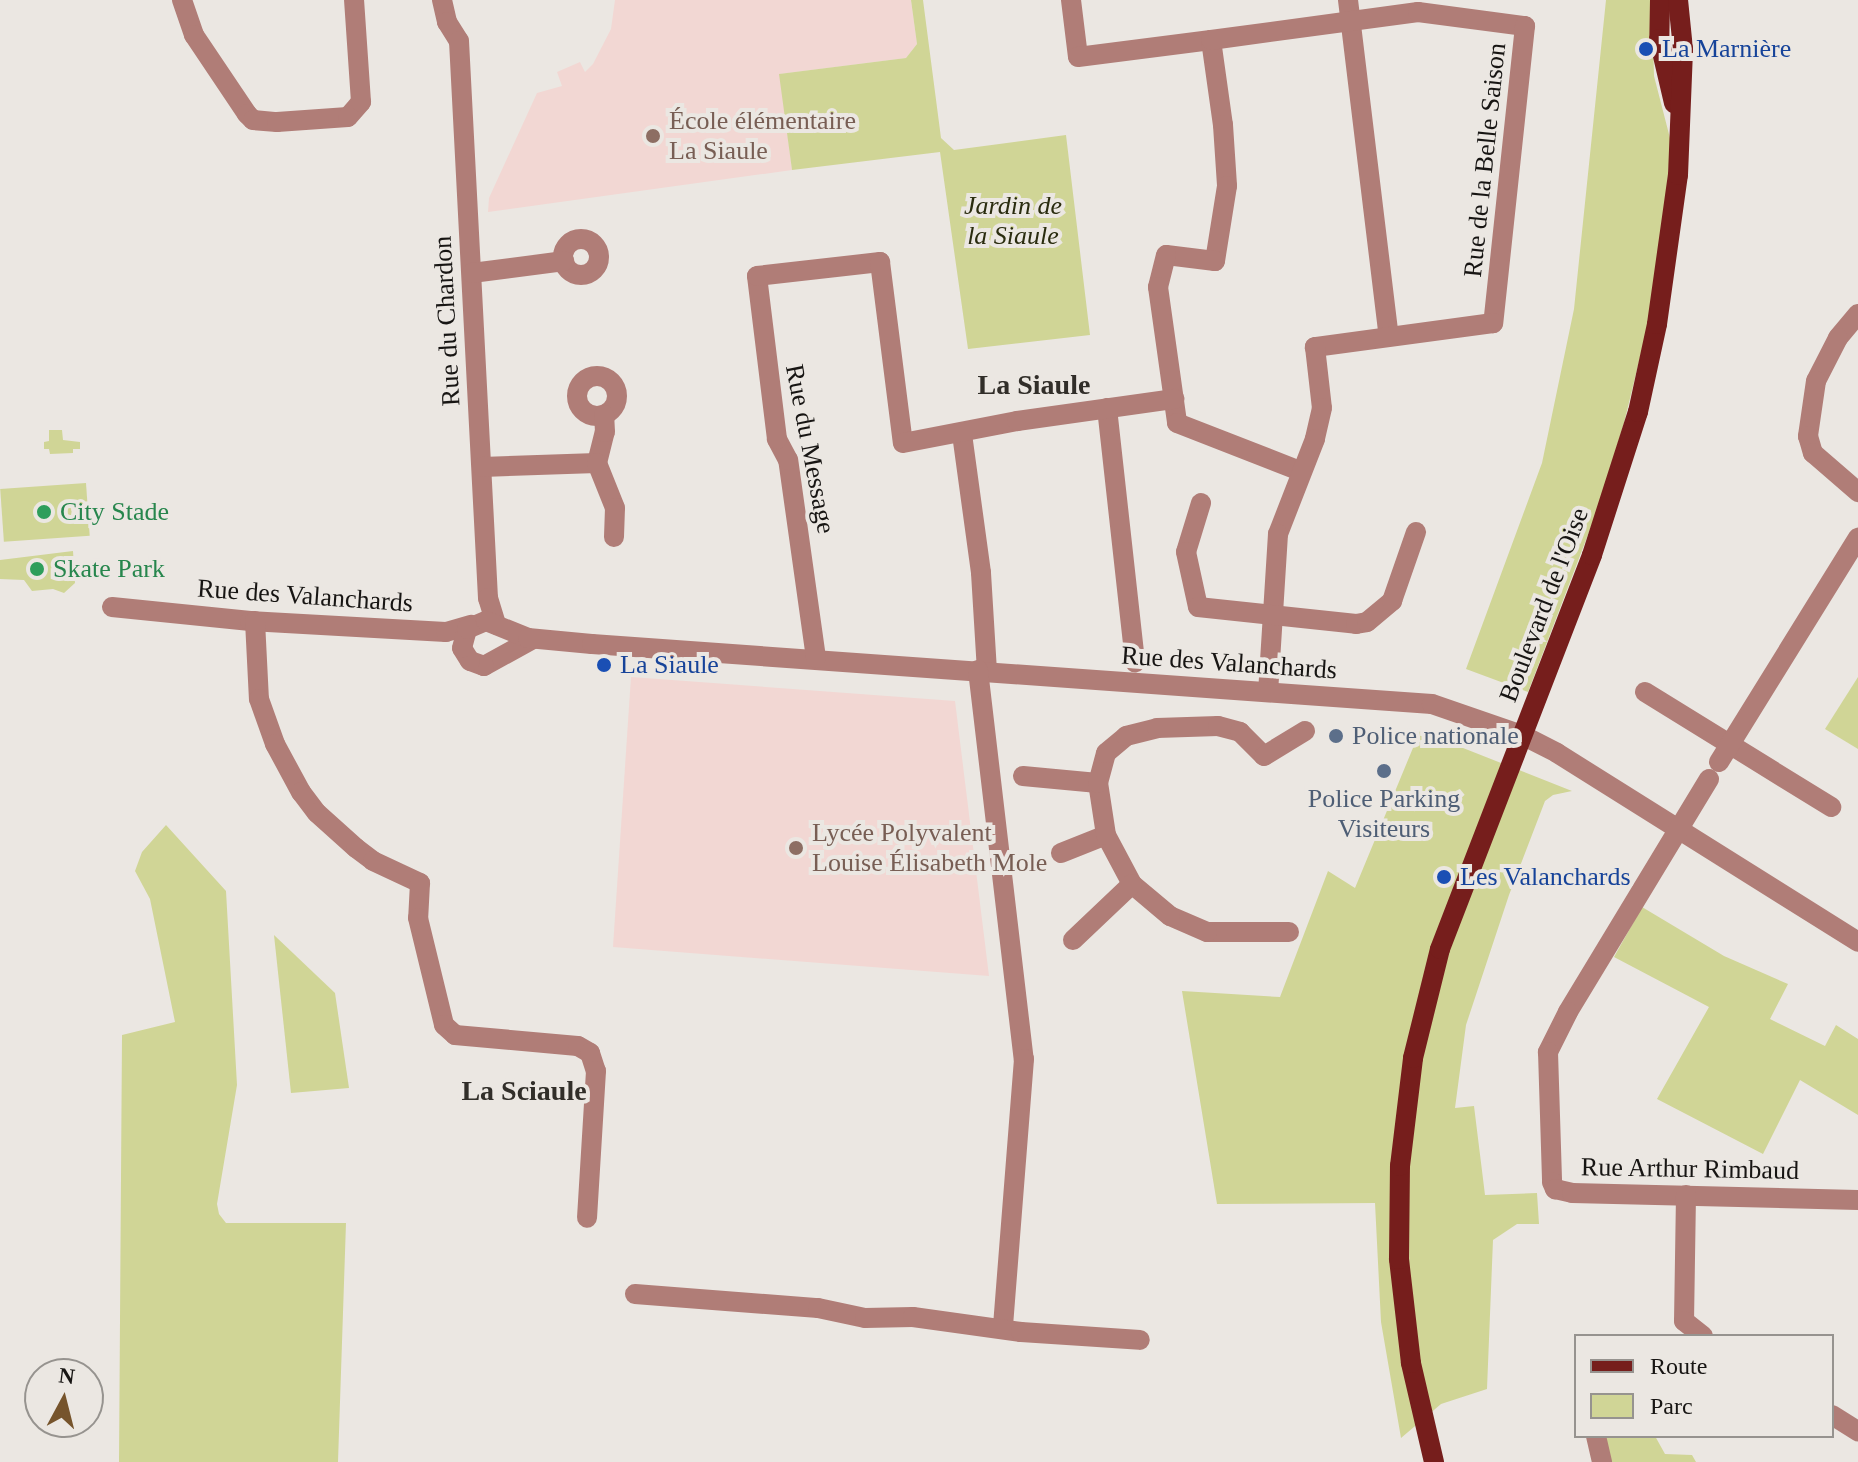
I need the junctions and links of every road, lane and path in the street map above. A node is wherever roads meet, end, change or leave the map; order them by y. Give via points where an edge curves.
1 (182, 0) edge
2 (354, 0) edge
3 (442, 0) edge
4 (1071, 0) edge
5 (1660, 0) edge
6 (1678, 0) edge
7 (1349, 10) edge
8 (1211, 40) junction
9 (1680, 134) junction
10 (564, 261) dead end
11 (472, 273) junction
12 (1858, 314) edge
13 (1389, 337) junction
14 (1174, 399) junction
15 (1107, 408) junction
16 (604, 415) dead end
17 (962, 434) junction
18 (597, 463) junction
19 (482, 467) junction
20 (1300, 471) junction
21 (1858, 492) edge
22 (1201, 503) dead end
23 (1416, 532) dead end
24 (614, 537) dead end
25 (1858, 538) edge
26 (112, 607) dead end
27 (1274, 615) junction
28 (255, 621) junction
29 (486, 625) junction
30 (454, 638) junction
31 (533, 639) junction
32 (502, 656) junction
33 (816, 658) junction
34 (1135, 662) dead end
35 (983, 670) junction
36 (1268, 692) junction
37 (1645, 692) dead end
38 (1305, 731) dead end
39 (1522, 735) junction
40 (1719, 762) junction
41 (1023, 776) dead end
42 (1098, 783) junction
43 (1831, 807) dead end
44 (1677, 829) junction
45 (1106, 835) junction
46 (1061, 853) dead end
47 (1132, 884) junction
48 (1289, 932) dead end
49 (1073, 940) dead end
50 (1858, 942) edge
51 (1686, 1195) junction
52 (1858, 1200) edge
53 (587, 1218) dead end
54 (635, 1294) dead end
55 (1003, 1326) junction
56 (1687, 1333) edge
57 (1140, 1340) dead end
58 (1834, 1416) edge
59 (1858, 1431) edge
60 (1596, 1438) edge
61 (1434, 1462) edge
62 (1602, 1462) edge

1 - 2 street via 194,35 247,114 253,120 277,122 348,117 361,102
3 - 11 street, Rue du Chardon via 459,41
4 - 8 street, Rue de la Belle Saison via 1078,57
5 - 9 main road, Boulevard de l'Oise via 1659,39
6 - 9 main road, Boulevard de l'Oise via 1683,49
7 - 8 street, Rue de la Belle Saison
7 - 13 street
7 - 13 street, Rue de la Belle Saison via 1418,12 1525,26 1493,323
8 - 14 street via 1227,186 1215,261 1166,255 1158,287
9 - 39 main road, Boulevard de l'Oise via 1671,243 1638,412 1607,514
10 - 11 street
11 - 19 street, Rue du Chardon
12 - 21 street via 1838,338 1816,381 1808,436 1813,453
13 - 20 street, Rue de la Belle Saison via 1315,347 1322,408
14 - 15 street
14 - 20 street via 1177,423
15 - 17 street
15 - 34 street
16 - 18 street
17 - 33 street, Rue du Message via 903,443 880,262 757,276 777,439 788,460
17 - 35 street via 981,573
18 - 19 street
18 - 24 street via 615,508
19 - 29 street, Rue du Chardon
20 - 27 street, Rue de la Belle Saison via 1278,534
22 - 27 street via 1186,552 1198,607
23 - 27 street via 1392,601 1367,622
25 - 40 street, Rue Arthur Rimbaud
26 - 28 street, Rue des Valanchards
27 - 36 street, Rue de la Belle Saison
28 - 30 street, Rue des Valanchards
28 - 53 street via 259,699 301,792 364,855 420,883 418,918 444,1025 455,1035 578,1046 590,1053 596,1071
29 - 30 street, Rue des Valanchards
29 - 31 street, Rue des Valanchards
29 - 32 street, Rue du Chardon via 506,642
30 - 32 street via 479,666
31 - 32 street
31 - 33 street, Rue des Valanchards
33 - 35 street, Rue des Valanchards
35 - 36 street, Rue des Valanchards
35 - 55 street via 1024,1059
36 - 39 street, Rue des Valanchards via 1432,704
37 - 40 street
38 - 42 street via 1264,756 1240,732 1218,726 1157,728 1126,736 1106,753
39 - 44 street, Rue des Valanchards
39 - 61 main road, Boulevard de l'Oise via 1440,949 1420,1020 1404,1117 1398,1197 1404,1316
40 - 43 street
40 - 44 street, Rue Arthur Rimbaud
41 - 42 street
42 - 45 street
44 - 50 street, Rue des Valanchards
44 - 51 street, Rue Arthur Rimbaud via 1568,1012 1547,1061 1550,1175 1555,1189
45 - 46 street
45 - 47 street
47 - 48 street via 1170,916 1207,932
47 - 49 street
51 - 52 street, Rue Arthur Rimbaud
51 - 56 street
54 - 55 street
55 - 57 street via 1021,1332
58 - 59 street
60 - 62 street

